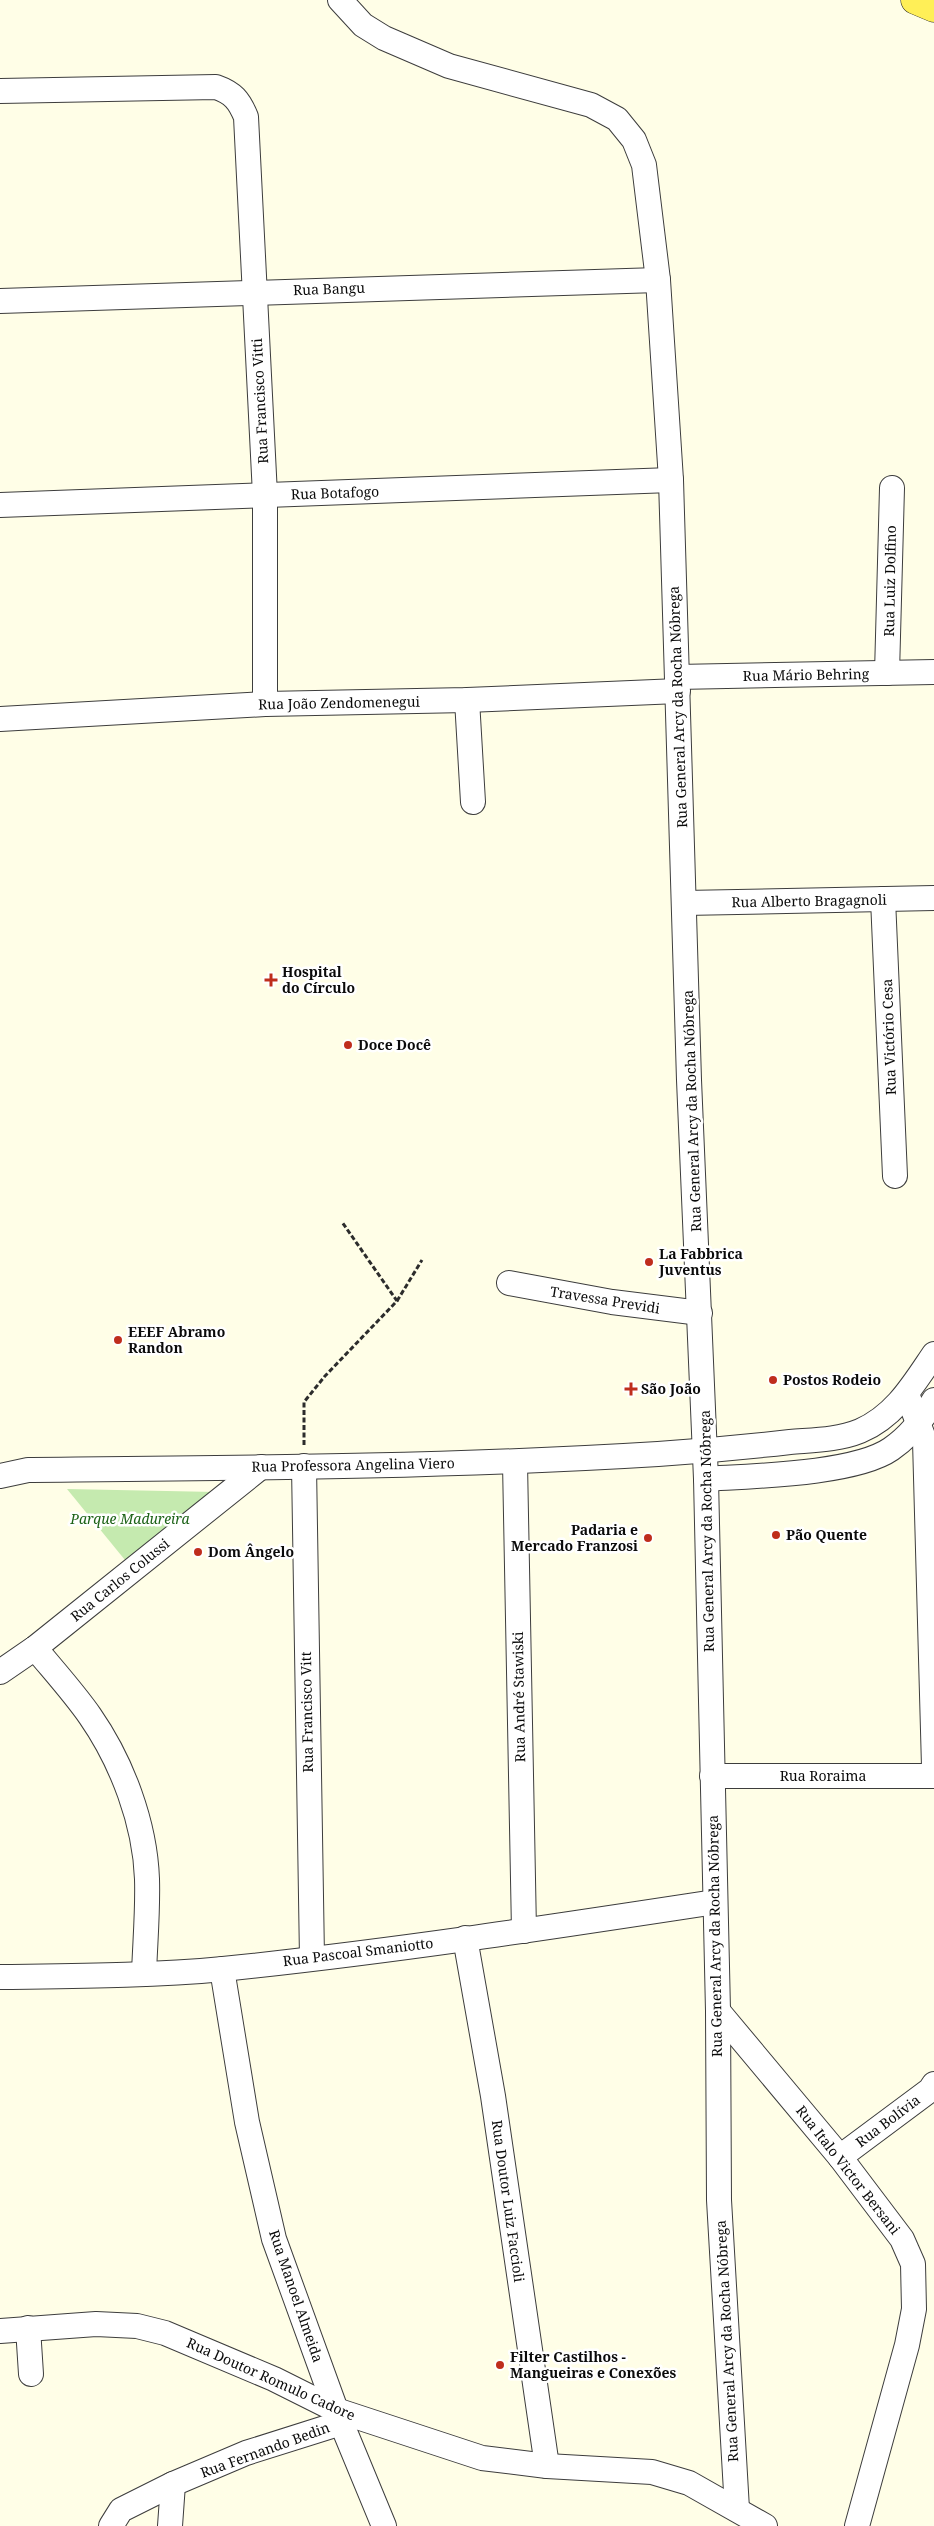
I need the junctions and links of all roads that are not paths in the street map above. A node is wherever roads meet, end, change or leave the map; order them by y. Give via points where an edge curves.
1 (340, 0) edge
2 (915, 0) edge
3 (934, 8) edge
4 (0, 91) edge
5 (658, 280) junction
6 (254, 291) junction
7 (0, 301) edge
8 (671, 480) junction
9 (892, 488) dead end
10 (266, 495) junction
11 (0, 505) edge
12 (934, 672) edge
13 (887, 673) junction
14 (677, 684) junction
15 (467, 700) junction
16 (265, 704) junction
17 (0, 719) edge
18 (473, 802) dead end
19 (934, 898) edge
20 (883, 899) junction
21 (684, 903) junction
22 (895, 1176) dead end
23 (510, 1283) dead end
24 (700, 1313) junction
25 (934, 1354) edge
26 (907, 1394) junction
27 (934, 1400) edge
28 (926, 1435) edge
29 (834, 1438) junction
30 (706, 1451) junction
31 (515, 1463) junction
32 (304, 1466) junction
33 (261, 1467) junction
34 (841, 1467) junction
35 (0, 1476) edge
36 (706, 1479) junction
37 (35, 1648) junction
38 (0, 1672) edge
39 (934, 1768) edge
40 (712, 1776) junction
41 (934, 1776) edge
42 (715, 1902) junction
43 (524, 1931) junction
44 (465, 1938) junction
45 (312, 1958) junction
46 (222, 1969) junction
47 (144, 1974) junction
48 (0, 1977) edge
49 (718, 2011) junction
50 (934, 2084) edge
51 (840, 2157) junction
52 (924, 2274) edge
53 (28, 2328) junction
54 (0, 2331) edge
55 (32, 2374) dead end
56 (339, 2416) junction
57 (548, 2466) junction
58 (173, 2484) junction
59 (737, 2509) junction
60 (111, 2526) edge
61 (170, 2526) edge
62 (384, 2526) edge
63 (765, 2526) edge
64 (857, 2526) edge

1 - 5 street, Rua General Arcy da Rocha Nóbrega via 362,25 449,66 591,105 617,119 634,140 644,165
2 - 3 main road
4 - 6 street, Rua Francisco Vitti via 216,87 239,99 246,117
5 - 6 street, Rua Bangu
5 - 8 street, Rua General Arcy da Rocha Nóbrega
6 - 7 street, Rua Bangu
6 - 10 street, Rua Francisco Vitti
8 - 10 street, Rua Botafogo
8 - 14 street, Rua General Arcy da Rocha Nóbrega
9 - 13 street, Rua Luiz Dolfino
10 - 11 street, Rua Botafogo
10 - 16 street, Rua Francisco Vitti
12 - 13 street, Rua Mário Behring
13 - 14 street, Rua Mário Behring
14 - 15 street, Rua João Zendomenegui
14 - 21 street, Rua General Arcy da Rocha Nóbrega
15 - 16 street, Rua João Zendomenegui
15 - 18 street
16 - 17 street, Rua João Zendomenegui
19 - 20 street, Rua Alberto Bragagnoli
20 - 21 street, Rua Alberto Bragagnoli
20 - 22 street, Rua Victório Cesa
21 - 24 street, Rua General Arcy da Rocha Nóbrega
23 - 24 street, Travessa Previdi via 612,1302
24 - 30 street, Rua General Arcy da Rocha Nóbrega
25 - 26 street, Rua Professora Angelina Viero
26 - 28 street
26 - 29 street, Rua Professora Angelina Viero via 875,1424
27 - 28 street
28 - 34 street via 869,1460
28 - 39 street
29 - 30 street, Rua Professora Angelina Viero
29 - 34 street
30 - 31 street, Rua Professora Angelina Viero
30 - 36 street, Rua General Arcy da Rocha Nóbrega
31 - 32 street, Rua Professora Angelina Viero
31 - 43 street, Rua André Stawiski
32 - 33 street, Rua Professora Angelina Viero
32 - 45 street, Rua Francisco Vitt
33 - 35 street, Rua Professora Angelina Viero via 28,1470
33 - 37 street, Rua Carlos Colussi
34 - 36 street
36 - 40 street, Rua General Arcy da Rocha Nóbrega
37 - 38 street, Rua Carlos Colussi
37 - 47 street via 90,1716 108,1744 127,1786 141,1835 147,1878
40 - 41 street, Rua Roraima
40 - 42 street, Rua General Arcy da Rocha Nóbrega
42 - 43 street, Rua Pascoal Smaniotto
42 - 49 street, Rua General Arcy da Rocha Nóbrega
43 - 44 street, Rua Pascoal Smaniotto
44 - 45 street, Rua Pascoal Smaniotto
44 - 57 street, Rua Doutor Luiz Faccioli via 493,2096
45 - 46 street, Rua Pascoal Smaniotto
46 - 47 street, Rua Pascoal Smaniotto
46 - 56 street, Rua Manoel Almeida via 247,2122 274,2239
47 - 48 street, Rua Pascoal Smaniotto
49 - 51 street, Rua Italo Victor Bersani
49 - 59 street, Rua General Arcy da Rocha Nóbrega via 719,2200
50 - 51 street, Rua Bolívia
51 - 52 street, Rua Italo Victor Bersani via 902,2239 913,2264
52 - 64 street, Rua Italo Victor Bersani
53 - 54 street, Rua Doutor Romulo Cadore
53 - 55 street
53 - 56 street, Rua Doutor Romulo Cadore via 96,2324 137,2326 165,2332 274,2379
56 - 57 street, Rua Doutor Romulo Cadore via 482,2458
56 - 58 street, Rua Fernando Bedin
56 - 62 street, Rua Manoel Almeida
57 - 59 street, Rua Doutor Romulo Cadore via 652,2472 689,2483
58 - 60 street, Rua Fernando Bedin via 121,2510
58 - 61 street
59 - 63 street, Rua Doutor Romulo Cadore

